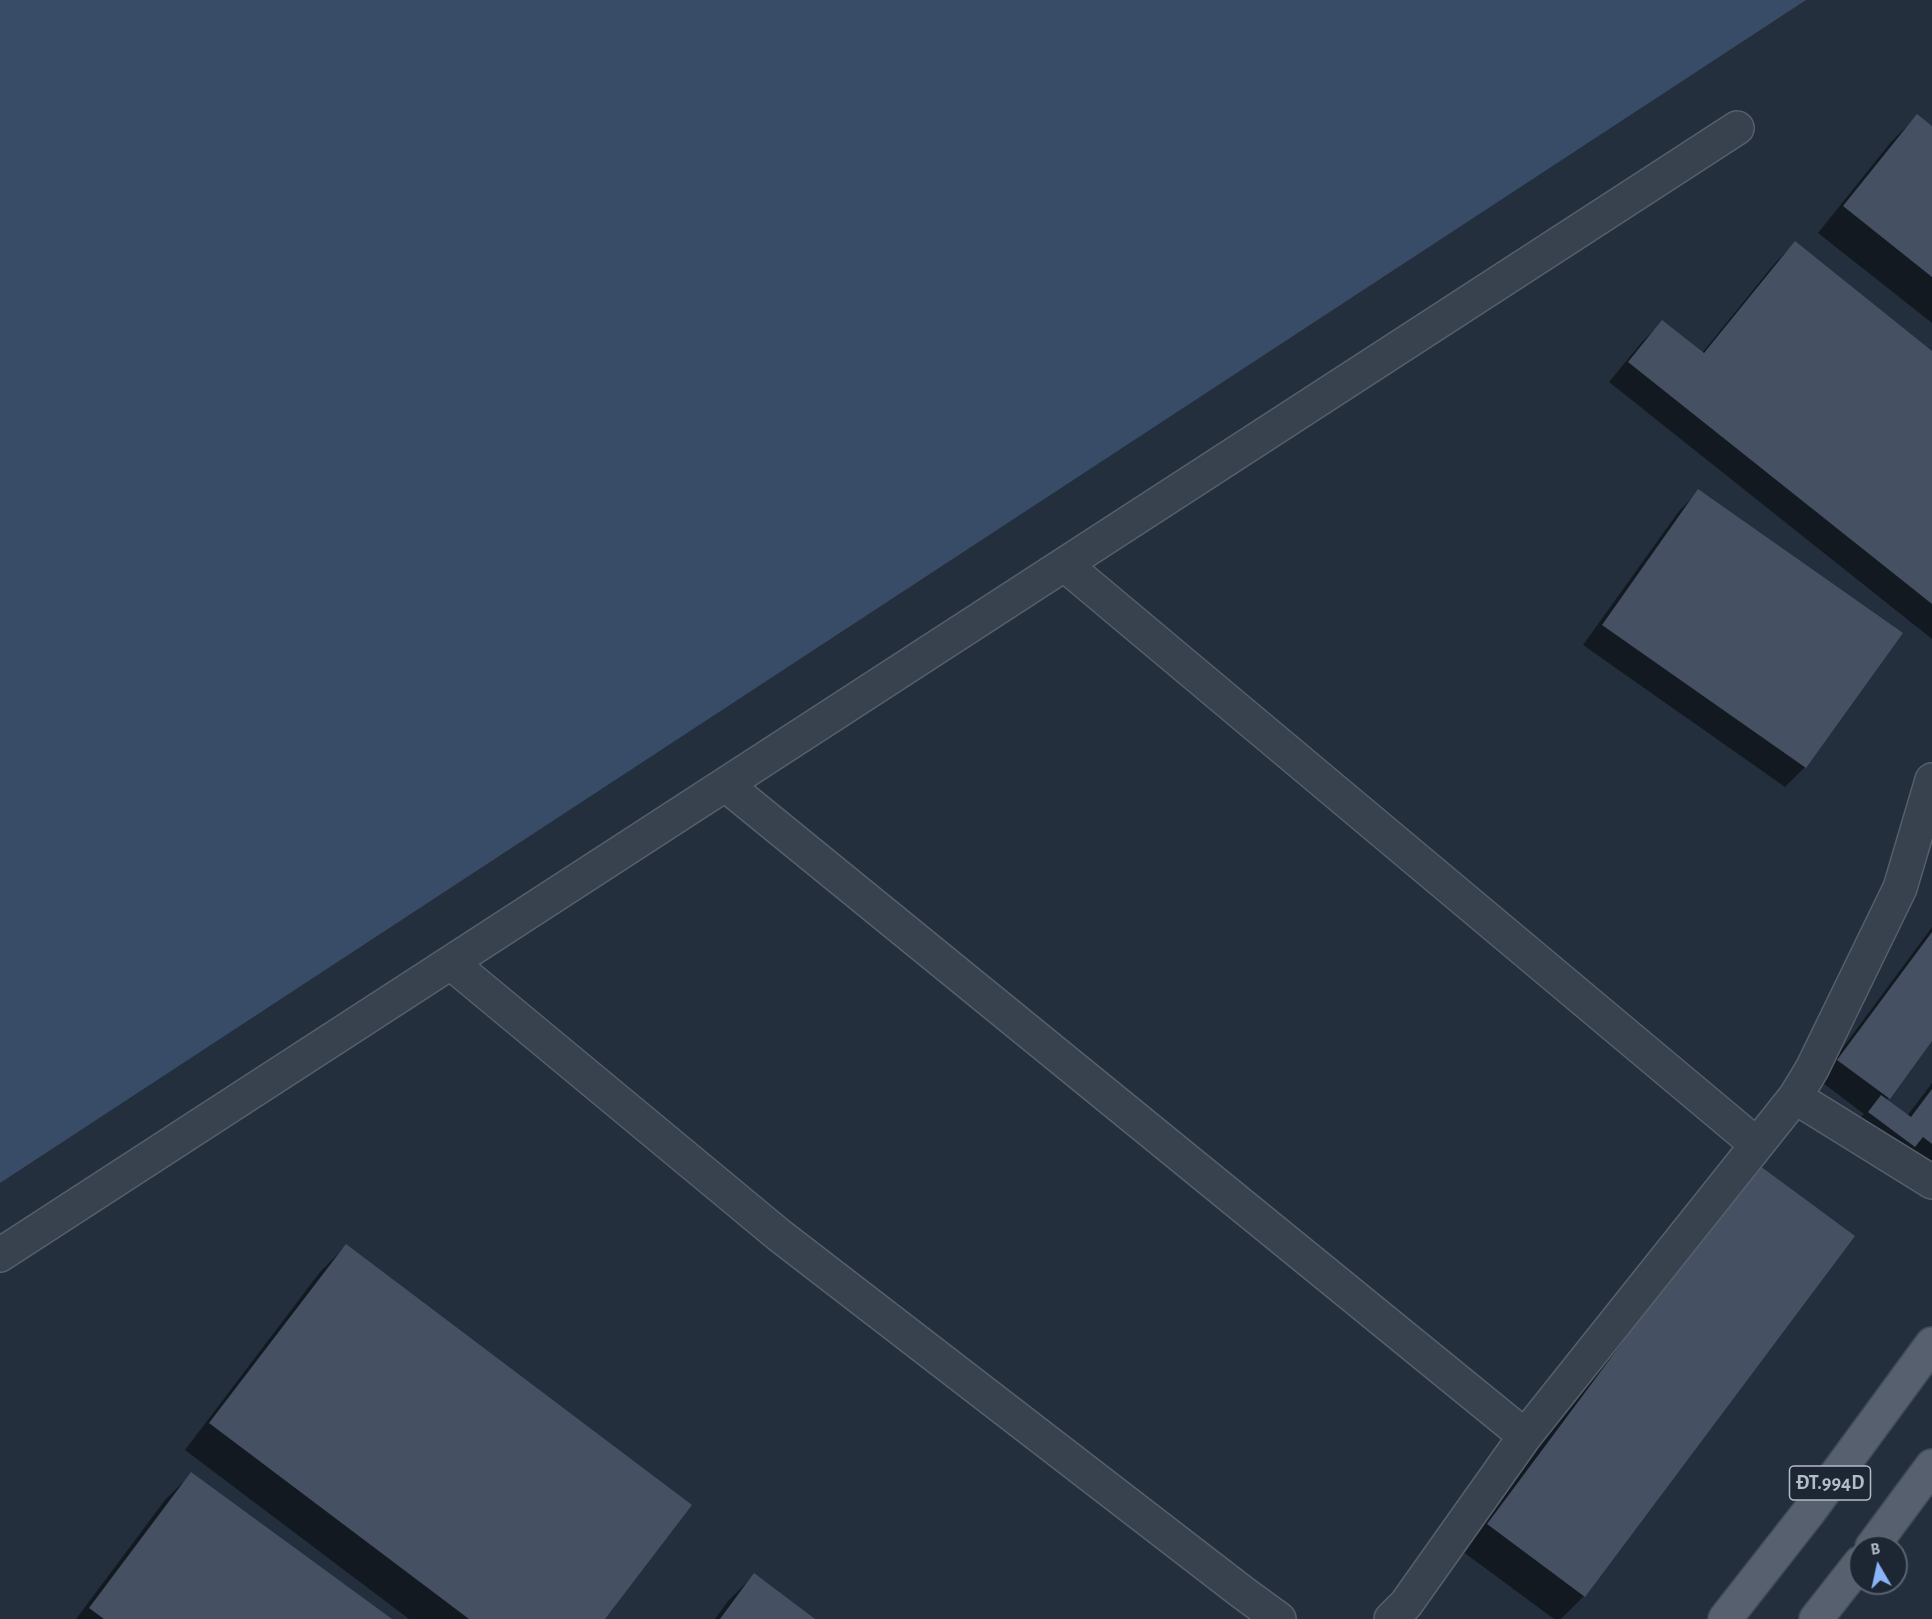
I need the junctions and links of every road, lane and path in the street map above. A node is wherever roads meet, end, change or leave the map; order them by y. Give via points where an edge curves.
1 (1737, 128) dead end
2 (1065, 565) junction
3 (1932, 780) edge
4 (726, 785) junction
5 (451, 963) junction
6 (1795, 1097) junction
7 (1756, 1144) junction
8 (1932, 1182) edge
9 (0, 1255) edge
10 (1932, 1344) edge
11 (1525, 1436) junction
12 (1932, 1466) edge
13 (1881, 1535) edge
14 (1848, 1578) edge
15 (1279, 1619) edge
16 (1391, 1619) edge
17 (1725, 1619) edge
18 (1816, 1619) edge

1 - 2 lane
2 - 4 lane
2 - 7 lane
3 - 6 lane via 1900,888
4 - 5 lane
4 - 11 lane
5 - 9 lane
5 - 15 lane via 779,1235
6 - 7 lane
6 - 8 lane
7 - 11 lane
10 - 17 main road, ĐT.994D
11 - 16 lane via 1406,1604
12 - 13 main road, ĐT.994D
14 - 18 main road

